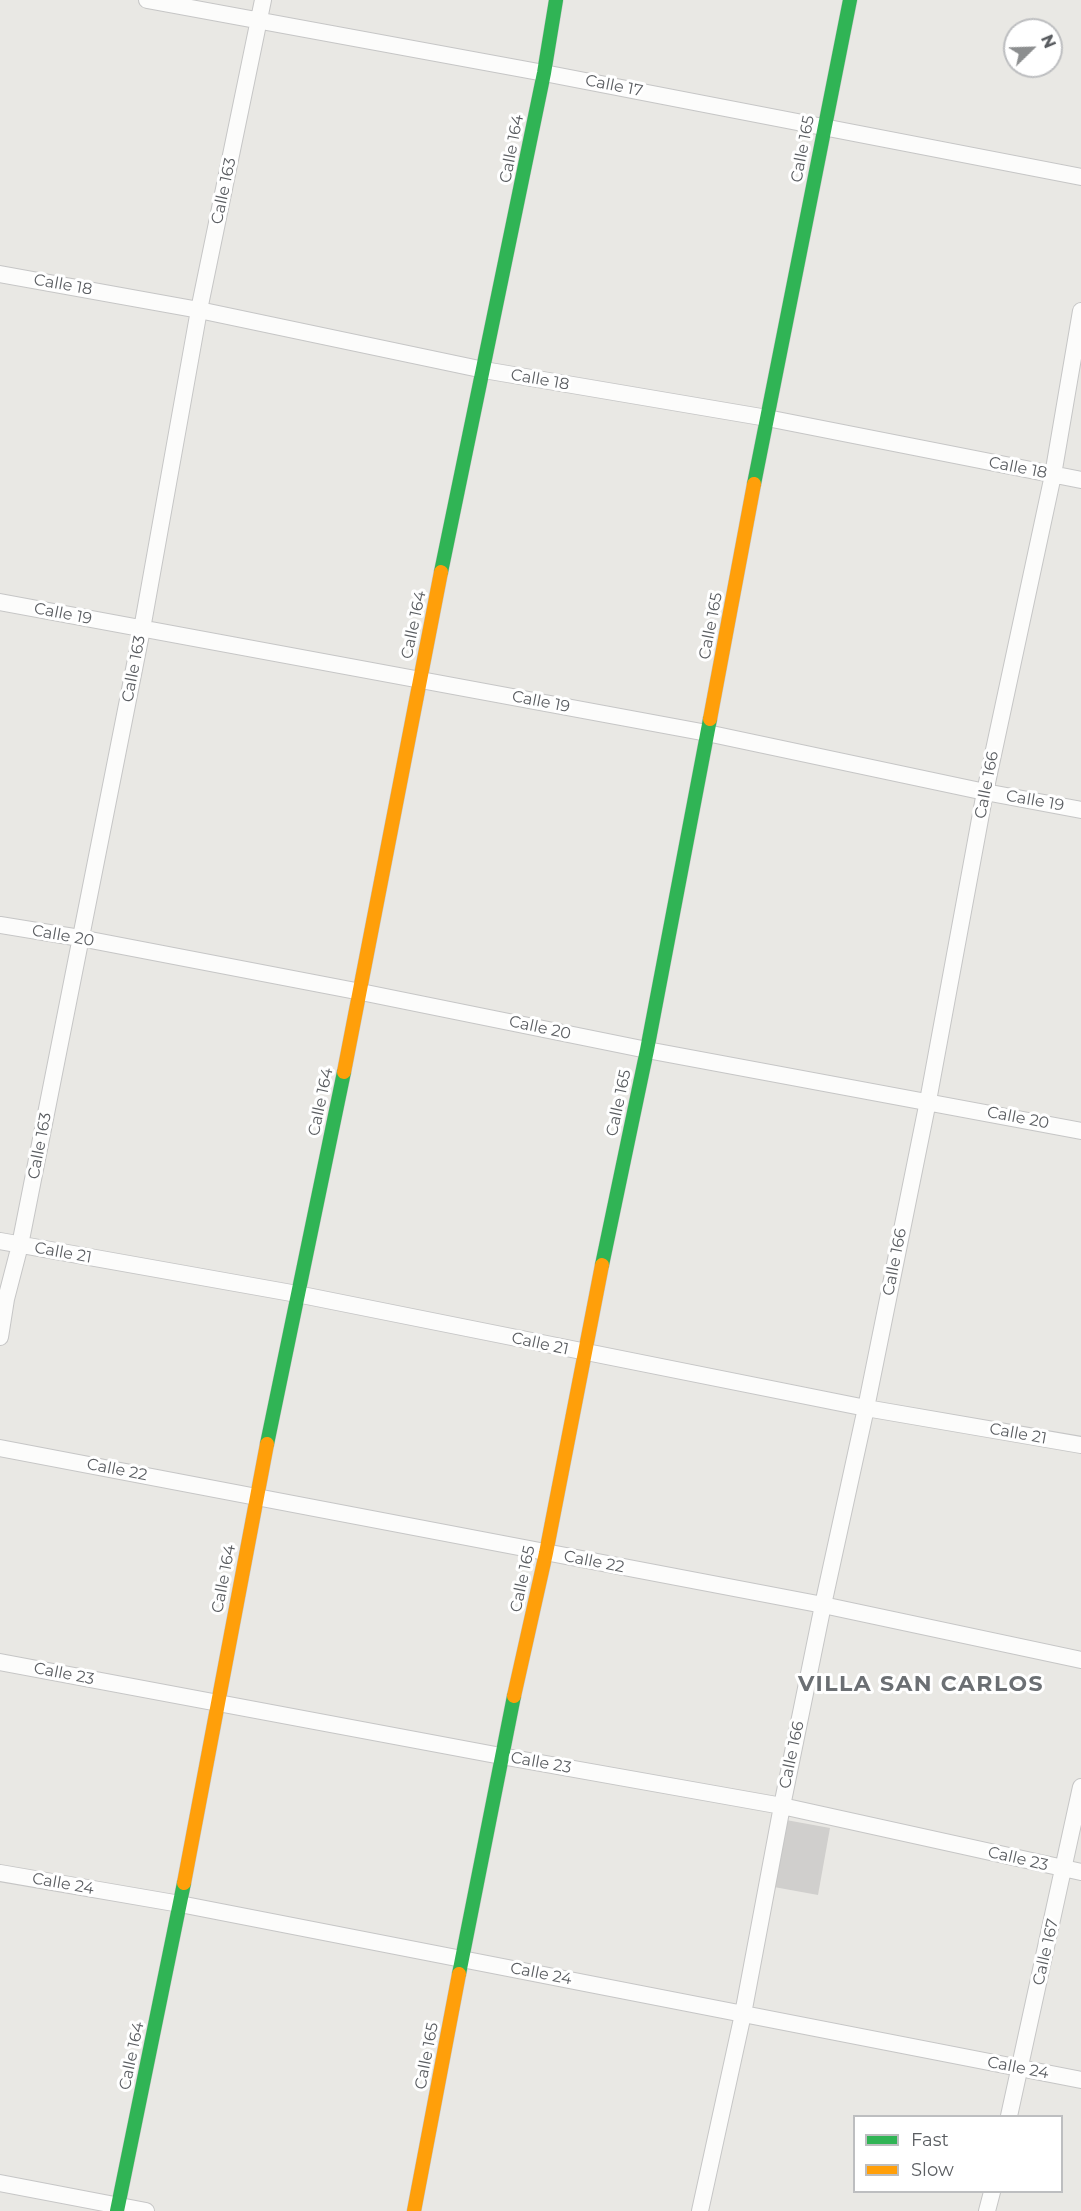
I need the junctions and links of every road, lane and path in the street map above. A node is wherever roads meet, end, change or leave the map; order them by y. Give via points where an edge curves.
1 (147, 0) edge
2 (263, 0) edge
3 (556, 0) edge
4 (850, 0) edge
5 (259, 22) junction
6 (544, 73) junction
7 (824, 127) junction
8 (1081, 177) edge
9 (0, 274) edge
10 (199, 310) junction
11 (1081, 311) edge
12 (484, 370) junction
13 (767, 418) junction
14 (1053, 475) junction
15 (1081, 480) edge
16 (0, 602) edge
17 (142, 628) junction
18 (419, 680) junction
19 (707, 734) junction
20 (985, 792) junction
21 (1081, 810) edge
22 (0, 925) edge
23 (80, 938) junction
24 (361, 992) junction
25 (647, 1050) junction
26 (928, 1101) junction
27 (1081, 1131) edge
28 (0, 1241) edge
29 (20, 1245) junction
30 (297, 1294) junction
31 (0, 1337) edge
32 (584, 1353) junction
33 (866, 1408) junction
34 (1081, 1445) edge
35 (0, 1448) edge
36 (256, 1497) junction
37 (546, 1553) junction
38 (823, 1605) junction
39 (1081, 1660) edge
40 (0, 1662) edge
41 (218, 1702) junction
42 (501, 1756) junction
43 (1081, 1787) edge
44 (782, 1806) junction
45 (1073, 1871) edge
46 (0, 1873) edge
47 (180, 1904) junction
48 (462, 1959) junction
49 (743, 2014) junction
50 (1020, 2068) junction
51 (1081, 2080) edge
52 (1009, 2115) edge
53 (0, 2183) edge
54 (992, 2193) edge
55 (118, 2208) edge
56 (146, 2211) edge
57 (414, 2211) edge
58 (700, 2211) edge
59 (987, 2211) edge

1 - 5 street, Calle 17
2 - 5 street, Calle 163
3 - 6 street, Calle 164
4 - 7 street, Calle 165
5 - 6 street, Calle 17
5 - 10 street, Calle 163
6 - 7 street, Calle 17
6 - 12 street, Calle 164
7 - 8 street, Calle 17
7 - 13 street, Calle 165
9 - 10 street, Calle 18
10 - 12 street, Calle 18
10 - 17 street, Calle 163
11 - 14 street, Calle 166
12 - 13 street, Calle 18
12 - 18 street, Calle 164
13 - 14 street, Calle 18
13 - 19 street, Calle 165
14 - 15 street, Calle 18
14 - 20 street, Calle 166
16 - 17 street, Calle 19
17 - 18 street, Calle 19
17 - 23 street, Calle 163
18 - 19 street, Calle 19
18 - 24 street, Calle 164
19 - 20 street, Calle 19
19 - 25 street, Calle 165
20 - 21 street, Calle 19
20 - 26 street, Calle 166
22 - 23 street, Calle 20
23 - 24 street, Calle 20
23 - 29 street, Calle 163
24 - 25 street, Calle 20
24 - 30 street, Calle 164
25 - 26 street, Calle 20
25 - 32 street, Calle 165
26 - 27 street, Calle 20
26 - 33 street, Calle 166
28 - 29 street, Calle 21
29 - 30 street, Calle 21
29 - 31 street, Calle 163
30 - 32 street, Calle 21
30 - 36 street, Calle 164
32 - 33 street, Calle 21
32 - 37 street, Calle 165
33 - 34 street, Calle 21
33 - 38 street, Calle 166
35 - 36 street, Calle 22
36 - 37 street, Calle 22
36 - 41 street, Calle 164
37 - 38 street, Calle 22
37 - 42 street, Calle 165
38 - 39 street, Calle 22
38 - 44 street, Calle 166
40 - 41 street, Calle 23
41 - 42 street, Calle 23
41 - 47 street, Calle 164
42 - 44 street, Calle 23
42 - 48 street, Calle 165
43 - 45 street, Calle 167
44 - 45 street, Calle 23
44 - 49 street, Calle 166
45 - 50 street, Calle 167
46 - 47 street, Calle 24
47 - 48 street, Calle 24
47 - 55 street, Calle 164
48 - 49 street, Calle 24
48 - 57 street, Calle 165
49 - 50 street, Calle 24
49 - 58 street, Calle 166
50 - 51 street, Calle 24
50 - 52 street, Calle 167
53 - 55 street
54 - 59 street
55 - 56 street

